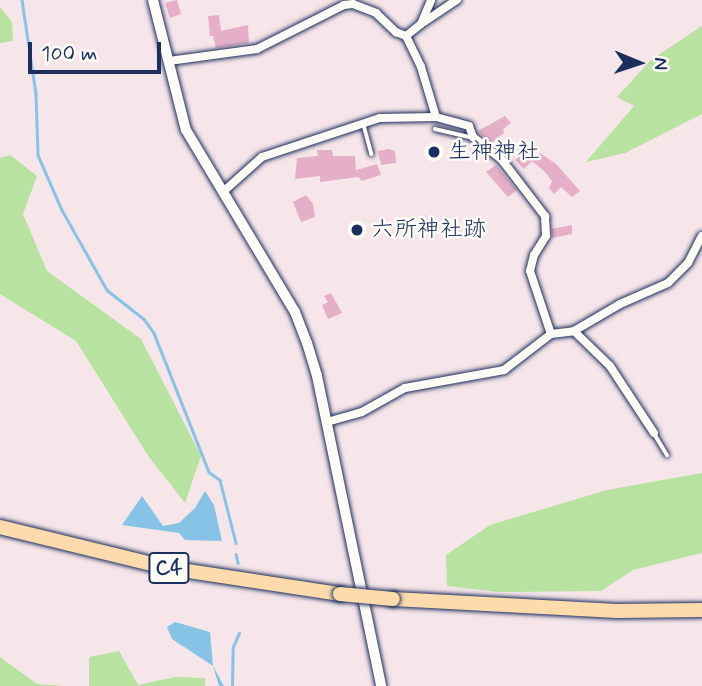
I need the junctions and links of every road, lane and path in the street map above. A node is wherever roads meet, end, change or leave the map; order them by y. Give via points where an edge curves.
1 (153, 0) edge
2 (431, 0) edge
3 (457, 0) edge
4 (344, 3) edge
5 (421, 24) junction
6 (406, 36) junction
7 (169, 61) junction
8 (436, 117) junction
9 (364, 125) junction
10 (435, 129) dead end
11 (472, 137) junction
12 (372, 154) dead end
13 (224, 191) junction
14 (702, 236) edge
15 (574, 331) junction
16 (551, 334) junction
17 (327, 422) junction
18 (654, 433) joint
19 (667, 455) dead end
20 (0, 527) edge
21 (533, 608) junction
22 (702, 608) edge
23 (617, 611) junction
24 (702, 617) edge
25 (382, 686) edge

1 - 7 street
2 - 5 street
3 - 5 street
4 - 6 street via 363,7
4 - 7 street via 257,49
5 - 6 street
6 - 8 street via 421,66
7 - 13 street via 186,130
8 - 9 street via 388,117
8 - 11 street via 469,126
9 - 12 lane
9 - 13 street via 262,157
10 - 11 lane
11 - 16 street via 502,160 545,216 546,236 530,271
13 - 17 street via 295,312
14 - 15 street via 688,262 668,282
15 - 16 street
15 - 18 street via 610,366
16 - 17 street via 504,370 405,388 362,412
17 - 25 street
18 - 19 lane
20 - 21 highway, C4, bridge via 168,568 341,594
21 - 22 highway, C4
21 - 23 highway, C4
22 - 23 highway, C4
23 - 24 highway

